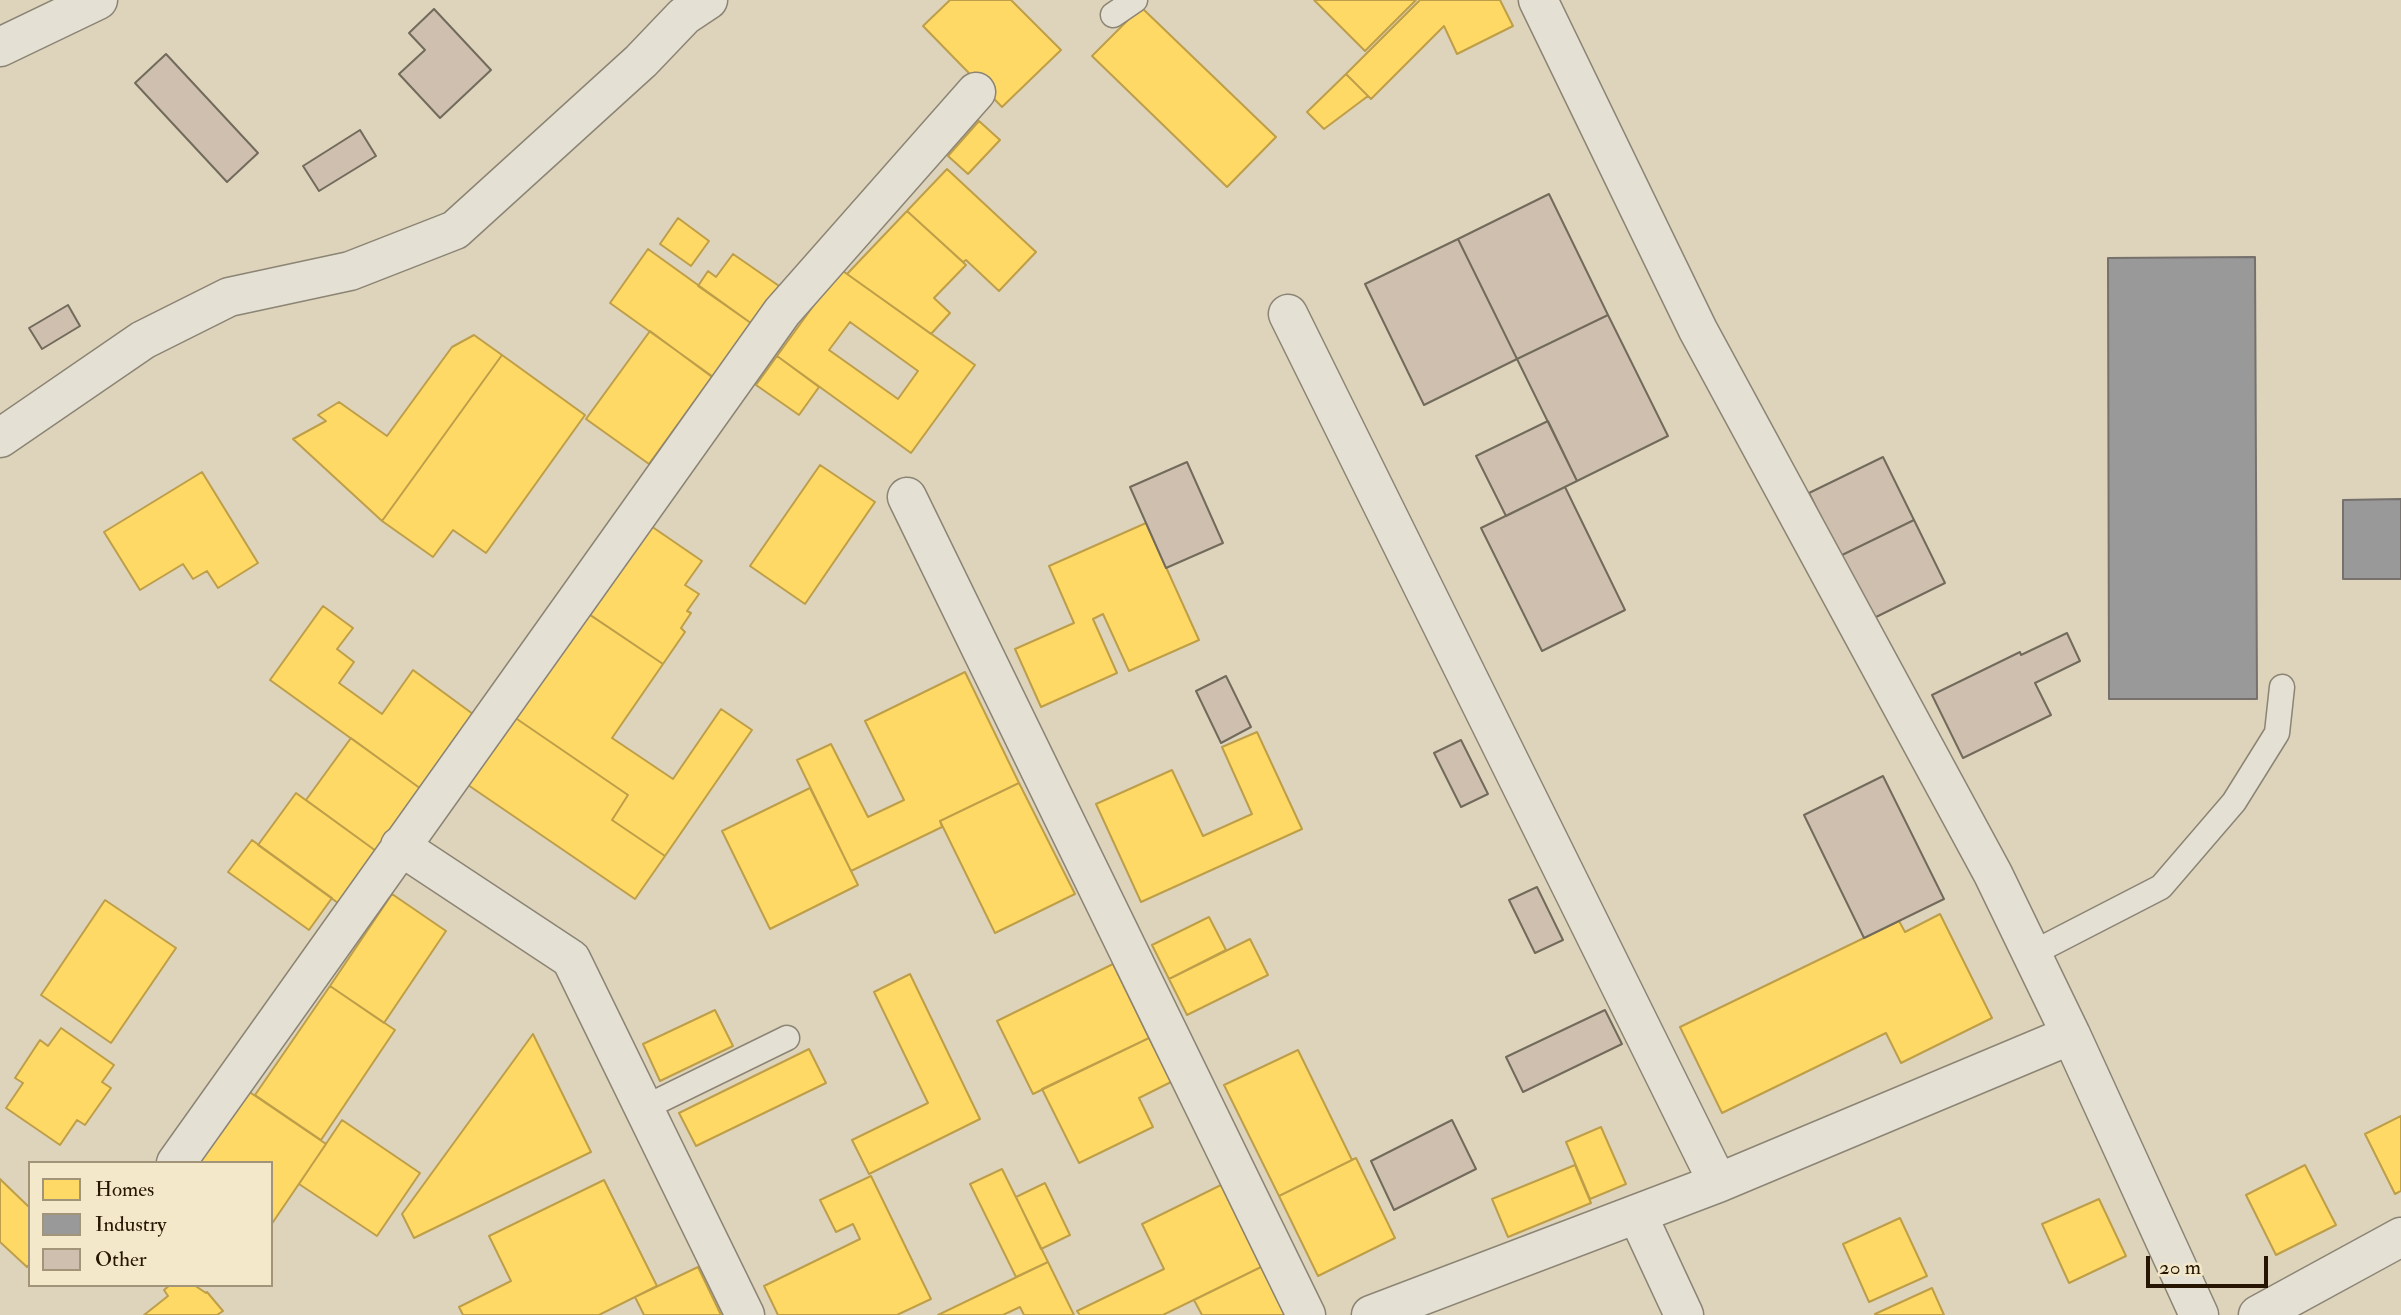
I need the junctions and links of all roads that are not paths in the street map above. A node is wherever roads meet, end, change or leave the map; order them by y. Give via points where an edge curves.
1 (98, 0) edge
2 (708, 0) edge
3 (1135, 0) edge
4 (1538, 0) edge
5 (1113, 15) dead end
6 (0, 47) edge
7 (976, 92) dead end
8 (1288, 314) dead end
9 (0, 438) edge
10 (907, 497) dead end
11 (2282, 687) dead end
12 (400, 846) junction
13 (2031, 954) junction
14 (2071, 1035) junction
15 (787, 1038) dead end
16 (644, 1108) junction
17 (177, 1161) edge
18 (1718, 1183) junction
19 (1637, 1214) junction
20 (2401, 1237) edge
21 (745, 1315) edge
22 (1306, 1315) edge
23 (1371, 1315) edge
24 (1684, 1315) edge
25 (2199, 1315) edge
26 (2258, 1315) edge

1 - 6 street
2 - 9 street via 684,16 641,61 455,230 350,271 229,297 143,340
3 - 5 lane
4 - 13 street via 1698,330 1993,874
7 - 12 street via 782,312
8 - 18 street
10 - 22 street
11 - 13 lane via 2277,733 2234,802 2161,887
12 - 16 street via 571,959
12 - 17 street
13 - 14 street
14 - 18 street
14 - 25 street
15 - 16 lane
16 - 21 street
18 - 19 street
19 - 23 street
19 - 24 street
20 - 26 street

